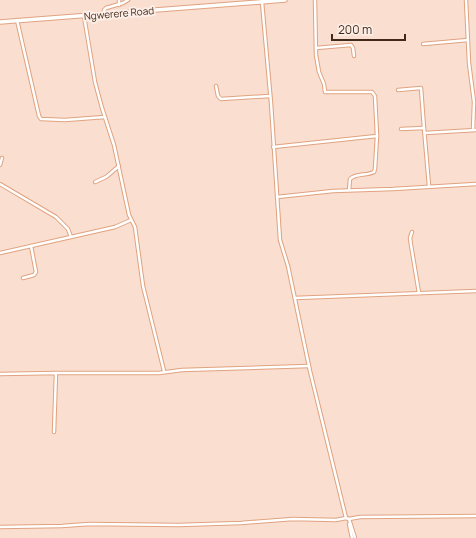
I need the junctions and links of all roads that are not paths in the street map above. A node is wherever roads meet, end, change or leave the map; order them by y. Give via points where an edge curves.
1 (119, 0) edge
2 (128, 0) edge
3 (285, 0) edge
4 (315, 0) edge
5 (466, 0) edge
6 (262, 2) junction
7 (119, 5) junction
8 (104, 14) junction
9 (84, 16) junction
10 (17, 20) junction
11 (0, 22) edge
12 (468, 40) junction
13 (423, 44) dead end
14 (316, 48) junction
15 (354, 56) dead end
16 (216, 86) dead end
17 (398, 90) dead end
18 (270, 96) junction
19 (105, 117) junction
20 (424, 128) junction
21 (401, 129) dead end
22 (475, 130) edge
23 (425, 133) junction
24 (377, 136) junction
25 (273, 147) junction
26 (2, 158) dead end
27 (0, 165) edge
28 (119, 166) junction
29 (95, 182) dead end
30 (0, 184) edge
31 (476, 184) edge
32 (429, 186) junction
33 (349, 190) junction
34 (277, 197) junction
35 (131, 220) junction
36 (412, 232) dead end
37 (72, 237) junction
38 (31, 246) junction
39 (0, 253) edge
40 (23, 278) dead end
41 (476, 291) edge
42 (419, 293) junction
43 (294, 298) junction
44 (309, 366) junction
45 (164, 371) junction
46 (56, 373) junction
47 (0, 374) edge
48 (54, 432) dead end
49 (476, 516) edge
50 (347, 518) junction
51 (0, 526) edge
52 (354, 538) edge

1 - 7 street
2 - 7 street
3 - 6 main road, Ngwerere Road
4 - 14 street
5 - 12 street
6 - 8 main road, Ngwerere Road
6 - 18 street
7 - 8 street via 105,9
8 - 9 main road, Ngwerere Road
9 - 10 main road, Ngwerere Road
9 - 19 street via 95,82
10 - 11 main road, Ngwerere Road
10 - 19 street via 40,119
12 - 13 street
12 - 22 street
14 - 15 street via 351,45
14 - 24 street via 325,92 373,92
16 - 18 street via 221,99
17 - 20 street via 421,88
18 - 25 street
19 - 28 street
20 - 21 street
20 - 23 street
22 - 23 street
23 - 32 street
24 - 25 street
24 - 33 street via 374,172 352,177
25 - 34 street
26 - 27 street
28 - 29 street
28 - 35 street
30 - 37 street via 56,218 68,229
31 - 32 street
32 - 33 street
33 - 34 street
34 - 43 street via 280,240
35 - 37 street via 115,227
35 - 45 street via 135,227 143,286
36 - 42 street via 410,245
37 - 38 street
38 - 39 street
38 - 40 street via 36,272
41 - 42 street
42 - 43 street
43 - 44 street
44 - 45 street
44 - 50 street
45 - 46 street
46 - 47 street
46 - 48 street
49 - 50 street
50 - 51 street via 179,525
50 - 52 street

